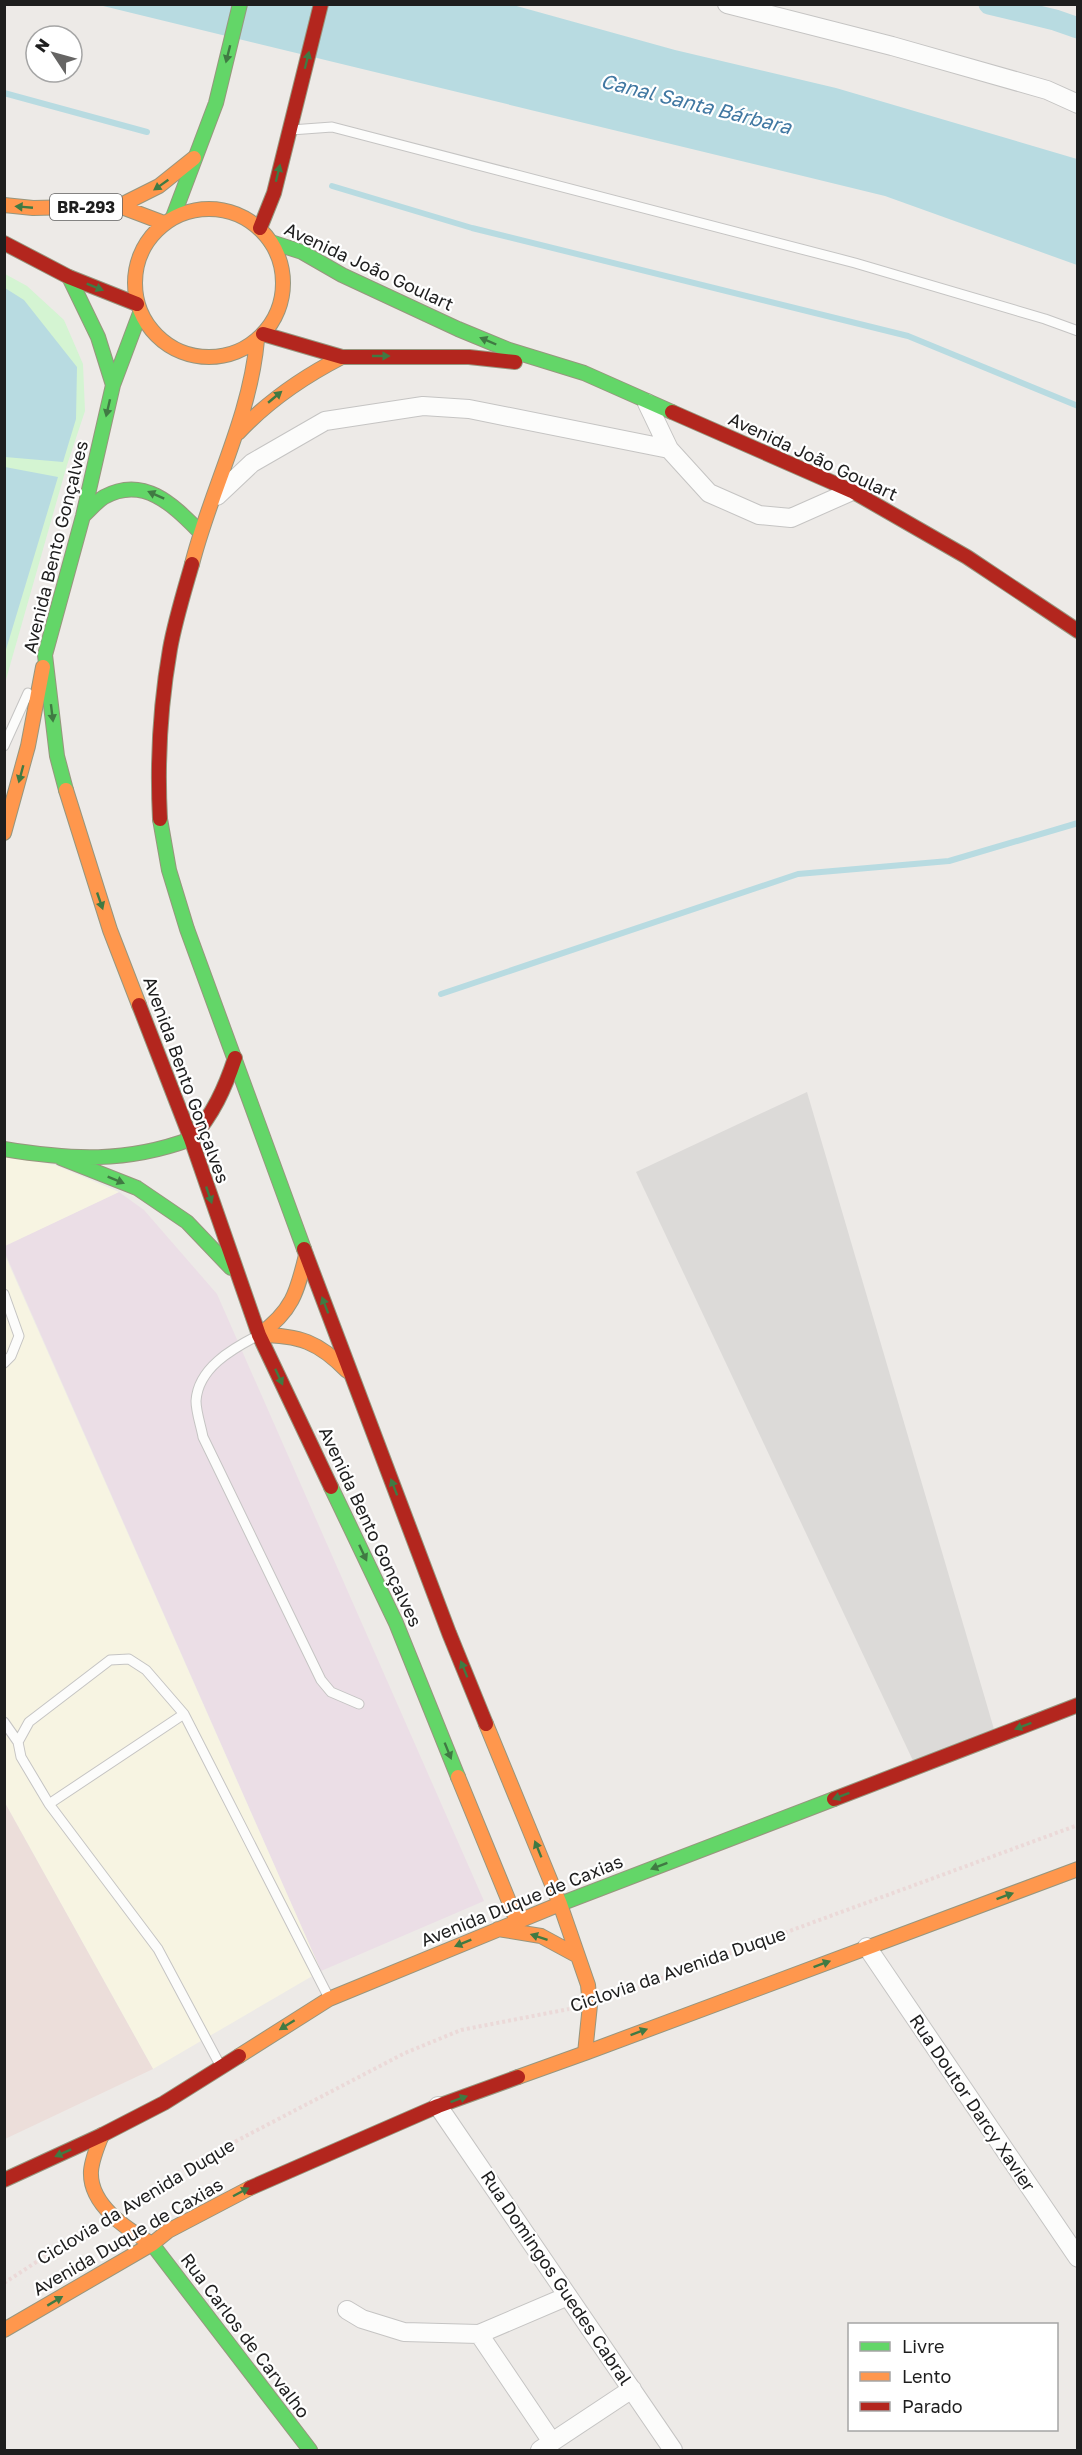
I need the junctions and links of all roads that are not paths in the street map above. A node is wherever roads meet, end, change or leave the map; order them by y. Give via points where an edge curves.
1 (240, 4) edge
2 (321, 4) edge
3 (727, 4) edge
4 (1077, 104) edge
5 (289, 130) junction
6 (197, 155) junction
7 (4, 205) edge
8 (119, 206) junction
9 (168, 220) junction
10 (260, 228) junction
11 (271, 242) junction
12 (4, 243) edge
13 (69, 277) junction
14 (139, 309) junction
15 (1077, 331) edge
16 (260, 337) junction
17 (342, 357) junction
18 (584, 373) junction
19 (113, 385) junction
20 (647, 403) junction
21 (233, 439) junction
22 (669, 449) junction
23 (852, 491) junction
24 (213, 500) junction
25 (83, 516) junction
26 (200, 532) junction
27 (1077, 631) edge
28 (45, 655) junction
29 (4, 746) edge
30 (4, 833) edge
31 (235, 1058) junction
32 (191, 1139) junction
33 (4, 1149) edge
34 (61, 1158) junction
35 (306, 1255) junction
36 (236, 1273) junction
37 (4, 1294) edge
38 (259, 1335) junction
39 (4, 1363) edge
40 (352, 1376) junction
41 (359, 1704) dead end
42 (1077, 1705) edge
43 (184, 1714) junction
44 (4, 1722) edge
45 (18, 1742) junction
46 (48, 1804) junction
47 (1077, 1869) edge
48 (560, 1904) junction
49 (518, 1921) junction
50 (497, 1929) junction
51 (867, 1947) junction
52 (578, 1956) junction
53 (329, 1999) junction
54 (585, 2053) junction
55 (221, 2067) junction
56 (438, 2106) junction
57 (102, 2135) junction
58 (4, 2180) edge
59 (152, 2244) junction
60 (1077, 2258) edge
61 (568, 2296) junction
62 (347, 2310) dead end
63 (4, 2331) edge
64 (479, 2334) junction
65 (632, 2389) junction
66 (546, 2446) edge
67 (310, 2451) edge
68 (673, 2451) edge

1 -> 6 main road, Avenida Bento Gonçalves via 216,104
5 -> 2 main road
3 - 4 street via 1047,90
10 -> 5 main road
5 - 15 lane via 332,127 855,263 1046,318
6 -> 8 main road via 149,194
6 - 9 main road, Avenida Bento Gonçalves
8 -> 7 main road, BR-293
8 - 9 main road, BR-293
9 - 10 main road, Avenida João Goulart via 203,208 234,212
9 - 14 main road, Avenida Bento Gonçalves via 148,240 138,260 134,282
10 - 11 main road, Avenida João Goulart
11 - 16 main road, Avenida Bento Gonçalves via 282,265 283,290 277,314
18 -> 11 main road, Avenida João Goulart via 468,333 302,252
12 - 13 main road
13 -> 14 main road
13 - 19 main road via 98,337
14 - 16 main road via 156,336 179,352 206,358 233,353
14 - 19 main road, Avenida Bento Gonçalves
16 - 17 main road, Avenida João Goulart
16 - 21 main road, Avenida Bento Gonçalves via 254,373
17 -> 18 main road, Avenida João Goulart via 469,357
21 -> 17 main road via 283,390
18 - 20 main road, Avenida João Goulart
19 -> 25 main road, Avenida Bento Gonçalves
20 - 22 street
20 - 23 main road, Avenida João Goulart
21 - 24 main road, Avenida Bento Gonçalves
22 - 23 street via 709,493 759,515 791,518
22 - 24 street via 469,409 423,406 326,421 252,463
23 - 27 main road, Avenida João Goulart via 1038,603
24 - 26 main road, Avenida Bento Gonçalves
26 -> 25 main road via 169,501 152,491 128,490 104,498
25 - 28 main road, Avenida Bento Gonçalves
26 - 31 main road, Avenida Bento Gonçalves via 170,647 160,709 160,822 184,919
28 - 29 lane
28 -> 30 main road via 28,746
28 -> 32 main road, Avenida Bento Gonçalves via 57,756 68,800 110,930
31 - 32 main road via 213,1110
31 - 35 main road, Avenida Bento Gonçalves
32 - 34 main road via 145,1155
32 -> 36 main road, Avenida Bento Gonçalves
33 - 34 main road
34 -> 36 main road via 136,1188 187,1222
35 - 38 main road via 292,1304 279,1321
40 -> 35 main road, Avenida Bento Gonçalves
36 - 38 main road, Avenida Bento Gonçalves
37 - 39 lane via 19,1336
38 - 40 main road via 287,1334 306,1339 328,1351
38 - 41 lane via 228,1351 205,1376 196,1400 203,1437 321,1680 331,1692
38 -> 49 main road, Avenida Bento Gonçalves via 396,1623
48 -> 40 main road, Avenida Bento Gonçalves via 449,1634
42 -> 48 main road, Avenida Duque de Caxias
43 - 45 lane via 146,1670 129,1659 110,1660 29,1722
43 - 46 lane
43 - 53 lane
44 - 45 lane
45 - 46 lane via 21,1757
46 - 55 lane via 158,1949
51 -> 47 main road, Avenida Duque de Caxias
48 - 49 main road, Avenida Duque de Caxias
48 - 52 main road, Avenida Bento Gonçalves
49 - 50 main road, Avenida Duque de Caxias
52 -> 50 main road via 541,1936
50 -> 53 main road, Avenida Duque de Caxias
54 -> 51 main road, Avenida Duque de Caxias
51 - 60 street, Rua Doutor Darcy Xavier
52 - 54 main road, Avenida Bento Gonçalves via 590,2005
53 -> 55 main road, Avenida Duque de Caxias
56 -> 54 main road, Avenida Duque de Caxias
55 - 57 main road, Avenida Duque de Caxias
59 -> 56 main road, Avenida Duque de Caxias via 168,2231 247,2189
56 - 61 street, Rua Domingos Guedes Cabral
57 -> 58 main road, Avenida Duque de Caxias
57 - 59 main road via 91,2174 93,2187 111,2214
63 -> 59 main road, Avenida Duque de Caxias
59 - 67 main road, Rua Carlos de Carvalho
61 - 64 street
61 - 65 street, Rua Domingos Guedes Cabral
62 - 64 street via 362,2319 404,2331
64 - 66 street
65 - 66 street
65 - 68 street, Rua Domingos Guedes Cabral

